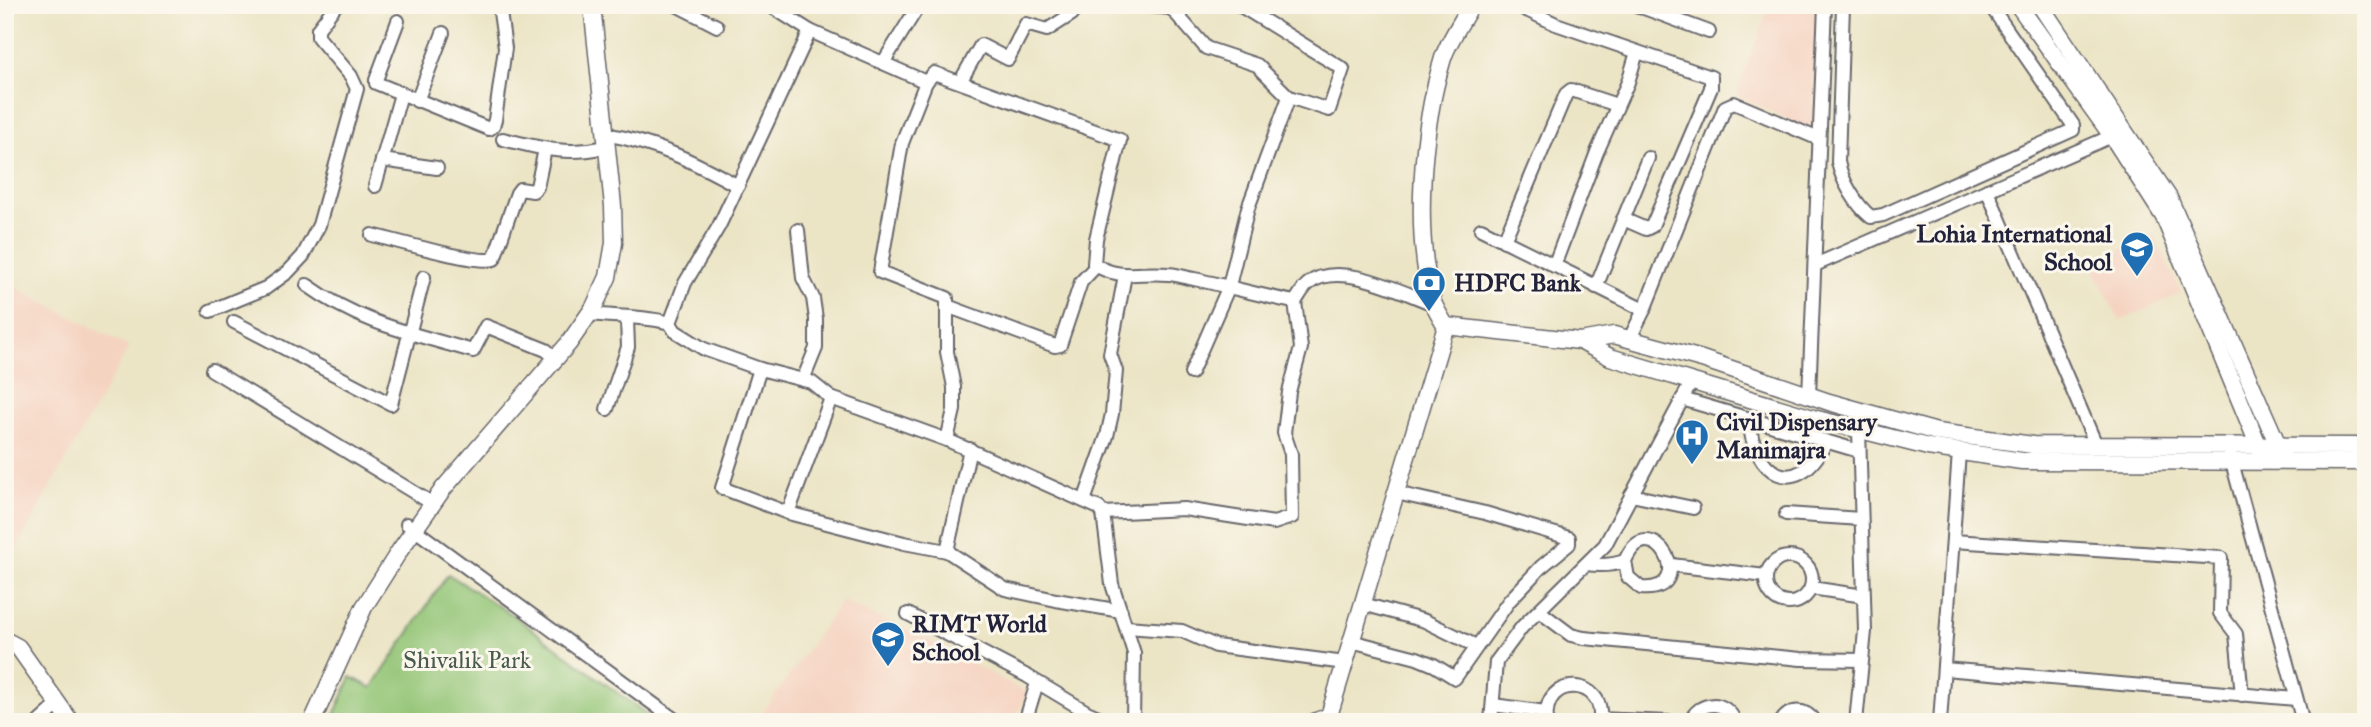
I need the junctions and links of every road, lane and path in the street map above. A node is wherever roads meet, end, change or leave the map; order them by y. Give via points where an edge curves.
1 (336, 5) edge
2 (499, 5) edge
3 (581, 5) edge
4 (592, 5) edge
5 (676, 5) edge
6 (769, 5) edge
7 (919, 5) edge
8 (1078, 5) edge
9 (1139, 5) edge
10 (1239, 5) edge
11 (1471, 5) edge
12 (1516, 5) edge
13 (1636, 5) edge
14 (1825, 5) edge
15 (1843, 5) edge
16 (1990, 5) edge
17 (2018, 5) edge
18 (2040, 5) edge
19 (1172, 7) edge
20 (398, 22) dead end
21 (717, 26) dead end
22 (810, 31) junction
23 (1709, 32) dead end
24 (443, 33) dead end
25 (1637, 52) junction
26 (883, 63) junction
27 (926, 82) junction
28 (960, 82) junction
29 (401, 94) junction
30 (1289, 97) junction
31 (417, 101) junction
32 (1617, 106) junction
33 (2112, 136) junction
34 (503, 139) dead end
35 (1819, 139) junction
36 (602, 141) junction
37 (545, 149) junction
38 (1648, 158) dead end
39 (382, 160) junction
40 (437, 168) dead end
41 (375, 186) dead end
42 (738, 186) junction
43 (1987, 190) junction
44 (2170, 215) junction
45 (1623, 219) junction
46 (1481, 229) dead end
47 (797, 230) dead end
48 (372, 235) dead end
49 (1504, 241) junction
50 (1815, 265) junction
51 (1096, 266) junction
52 (1554, 266) junction
53 (1125, 275) junction
54 (424, 277) dead end
55 (307, 285) dead end
56 (1229, 286) junction
57 (1596, 287) junction
58 (1295, 302) junction
59 (1434, 304) junction
60 (947, 306) junction
61 (1644, 310) junction
62 (210, 311) dead end
63 (590, 314) junction
64 (627, 319) junction
65 (234, 322) dead end
66 (670, 323) junction
67 (1446, 326) junction
68 (408, 332) junction
69 (1630, 338) junction
70 (1580, 341) junction
71 (553, 355) junction
72 (1702, 359) junction
73 (760, 369) junction
74 (212, 370) dead end
75 (1191, 373) dead end
76 (803, 380) junction
77 (1692, 381) junction
78 (1810, 396) junction
79 (831, 398) junction
80 (1682, 399) junction
81 (607, 409) dead end
82 (1858, 411) junction
83 (1749, 419) junction
84 (1859, 430) junction
85 (947, 440) junction
86 (1826, 442) junction
87 (2096, 445) junction
88 (2227, 445) junction
89 (2258, 445) junction
90 (2278, 446) junction
91 (2366, 446) edge
92 (970, 449) junction
93 (1859, 452) junction
94 (1959, 452) junction
95 (2232, 462) junction
96 (2366, 462) edge
97 (2266, 463) junction
98 (2286, 463) junction
99 (1396, 493) junction
100 (1631, 495) junction
101 (425, 499) junction
102 (1084, 501) junction
103 (1693, 508) dead end
104 (788, 513) junction
105 (1103, 513) junction
106 (1786, 514) dead end
107 (1861, 519) junction
108 (411, 526) junction
109 (1952, 541) junction
110 (947, 551) junction
111 (1625, 561) junction
112 (1586, 564) junction
113 (1671, 565) junction
114 (1766, 576) junction
115 (1811, 588) junction
116 (1864, 596) junction
117 (1363, 604) junction
118 (1121, 611) junction
119 (1538, 611) junction
120 (908, 614) dead end
121 (1126, 627) junction
122 (5, 640) edge
123 (1351, 641) junction
124 (1476, 646) junction
125 (1862, 660) junction
126 (1345, 663) junction
127 (1944, 669) junction
128 (1037, 683) junction
129 (2242, 695) junction
130 (2297, 699) junction
131 (59, 704) junction
132 (1493, 705) junction
133 (1547, 717) edge
134 (1600, 720) edge
135 (39, 722) edge
136 (71, 722) edge
137 (303, 722) edge
138 (312, 722) edge
139 (678, 722) edge
140 (1026, 722) edge
141 (1110, 722) edge
142 (1133, 722) edge
143 (1314, 722) edge
144 (1491, 722) edge
145 (1668, 722) edge
146 (1690, 722) edge
147 (1735, 722) edge
148 (1781, 722) edge
149 (1815, 722) edge
150 (1856, 722) edge
151 (1940, 722) edge
152 (2303, 722) edge

1 - 62 street via 318,29 318,37 351,76 356,89 319,225 303,256 288,272 266,288
2 - 31 street via 505,48 493,126 489,129
3 - 36 street
4 - 36 street
5 - 21 street
6 - 22 street
7 - 26 street
8 - 28 street via 1047,30 1026,24 1008,59 981,45
9 - 19 street
10 - 30 street via 1343,69 1329,110
11 - 59 street via 1444,55 1429,111 1422,208
12 - 25 street
13 - 23 street
14 - 35 street
15 - 16 street via 1838,162 1840,174 1871,217 2073,130
17 - 33 street
18 - 44 street via 2081,64
19 - 30 street via 1206,48 1257,65
20 - 29 street via 376,80
22 - 26 street
22 - 42 street
24 - 31 street
25 - 32 street
25 - 45 street via 1710,77 1712,82 1652,226 1646,229
26 - 27 street
27 - 28 street via 934,73
27 - 60 street via 902,143 880,272 947,298
28 - 51 street via 1120,140 1096,239
29 - 31 street
29 - 39 street
30 - 56 street via 1248,208
32 - 49 street via 1571,90 1566,94
32 - 52 street
33 - 43 street
33 - 44 street
34 - 37 street
35 - 50 street
35 - 61 street via 1734,103 1726,107
36 - 37 street via 573,153
36 - 42 street via 640,140
36 - 63 street via 614,243 608,277
36 - 71 street via 604,245 598,276 584,308
37 - 48 street via 537,187 517,193 494,259 470,258
38 - 45 street
39 - 40 street
39 - 41 street
42 - 66 street via 685,283
43 - 50 street
43 - 87 street
44 - 89 street
44 - 90 street
45 - 57 street
46 - 49 street
47 - 76 street via 803,278 816,319 816,348
49 - 52 street
50 - 78 street
51 - 53 street
51 - 60 street via 1081,282 1060,345
52 - 57 street
53 - 56 street via 1167,274
53 - 102 street via 1111,354 1116,371 1112,414
54 - 68 street
55 - 68 street via 332,303
56 - 58 street
56 - 75 street
57 - 61 street
58 - 59 street via 1308,284 1326,275 1361,277
58 - 105 street via 1301,348 1284,433 1291,454 1292,517 1274,523 1184,509
59 - 67 street
60 - 85 street via 954,410
61 - 69 street
63 - 64 street
63 - 71 street
64 - 66 street
64 - 81 street via 628,347
65 - 68 street via 389,404
66 - 73 street via 704,349
67 - 70 street
67 - 99 street
68 - 71 street via 473,351 486,326
69 - 70 street via 1614,335
69 - 72 street
70 - 77 street via 1610,357
71 - 101 street
71 - 108 street
72 - 77 street
72 - 78 street
73 - 76 street
73 - 104 street via 722,488
74 - 101 street
76 - 79 street
77 - 80 street
77 - 84 street
78 - 82 street
79 - 85 street
79 - 104 street
80 - 83 street
80 - 100 street
82 - 84 street
82 - 87 street via 1937,432 2033,445
83 - 86 street
83 - 86 street via 1760,459 1781,476 1803,471
84 - 93 street
84 - 94 street
85 - 92 street
86 - 93 street
87 - 88 street
88 - 89 street
88 - 95 street
89 - 90 street
89 - 97 street
90 - 91 street
90 - 98 street
92 - 102 street
92 - 110 street
93 - 107 street
94 - 95 street via 2022,461
94 - 109 street
95 - 97 street
95 - 130 street
96 - 98 street
97 - 98 street
99 - 117 street
99 - 124 street via 1569,538 1569,544 1509,601
100 - 103 street
100 - 112 street via 1605,545
101 - 108 street
102 - 105 street
104 - 110 street
105 - 118 street via 1112,584
106 - 107 street
107 - 116 street
108 - 137 street via 370,582
108 - 138 street via 365,607
108 - 139 street
109 - 127 street
109 - 129 street via 2221,558 2220,613 2236,634
110 - 118 street via 1005,589
111 - 112 street
111 - 113 street via 1628,552 1645,542 1663,548
111 - 113 street via 1628,577 1641,588 1658,586
112 - 119 street
113 - 114 street
114 - 115 street via 1768,590 1779,601 1794,603
114 - 115 street via 1780,558 1795,558 1808,566
115 - 116 street
116 - 125 street
117 - 123 street
117 - 124 street via 1425,621
118 - 121 street
119 - 125 street via 1571,635 1584,638 1801,659
119 - 132 street via 1496,662
120 - 128 street
121 - 126 street via 1182,631 1216,646
121 - 142 street via 1135,653
122 - 131 street via 18,647
123 - 124 street via 1417,659 1451,678
123 - 126 street
125 - 150 street
126 - 143 street via 1329,716
127 - 129 street
127 - 151 street
128 - 140 street
128 - 141 street
129 - 130 street
130 - 152 street
131 - 135 street
131 - 136 street
132 - 133 street
132 - 144 street
133 - 134 street via 1548,703 1560,690 1577,686 1598,701
134 - 145 street
146 - 147 street via 1693,714 1710,704 1728,710
148 - 149 street via 1797,711

